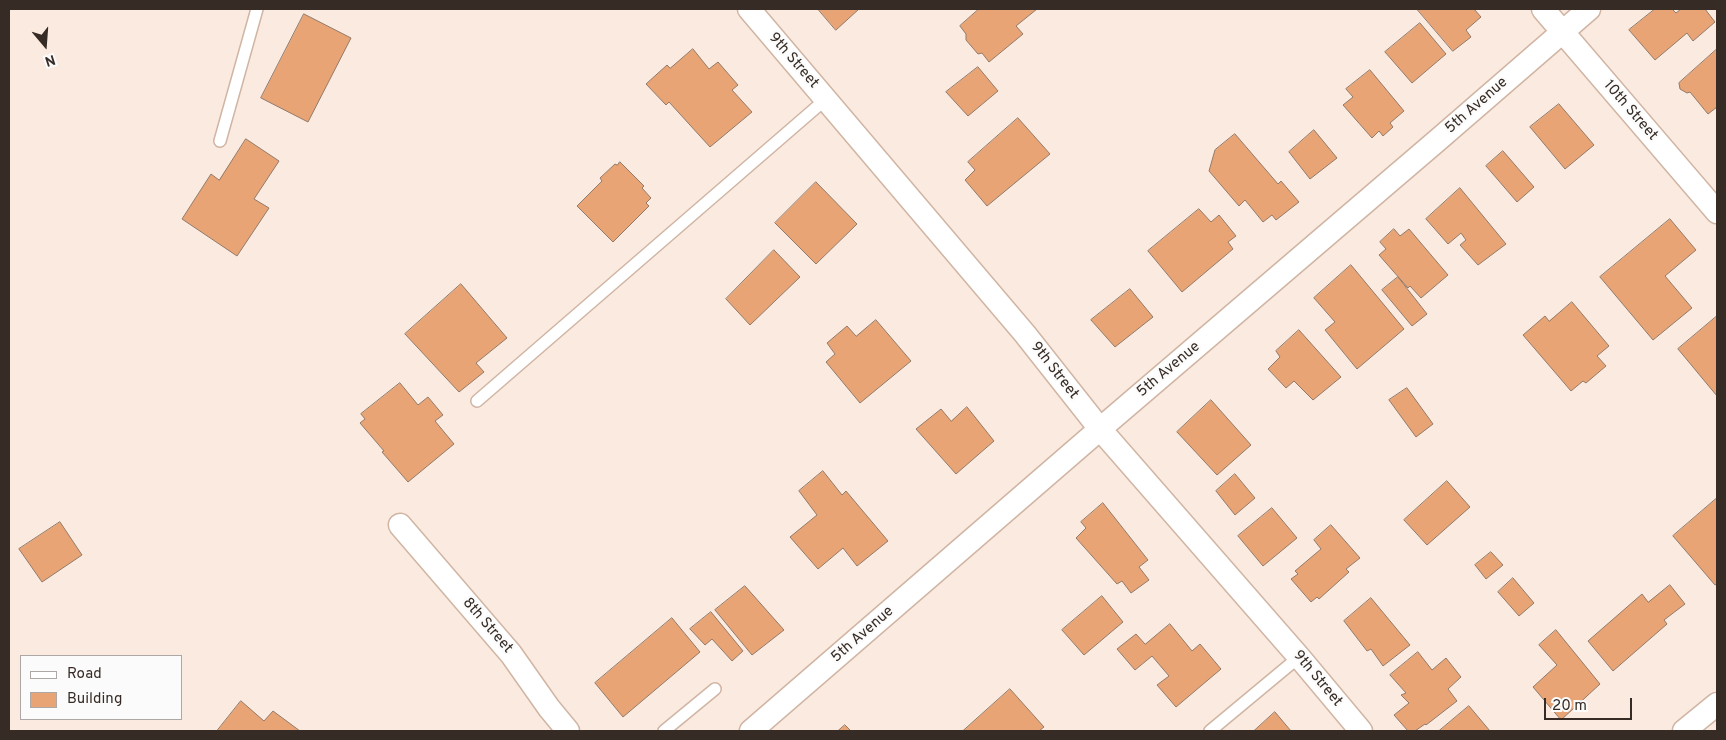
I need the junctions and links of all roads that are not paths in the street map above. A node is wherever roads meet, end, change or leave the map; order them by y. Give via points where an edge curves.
1 (257, 9) edge
2 (749, 9) edge
3 (1543, 9) edge
4 (1589, 9) edge
5 (1562, 32) junction
6 (826, 99) junction
7 (220, 141) dead end
8 (1717, 212) edge
9 (477, 401) dead end
10 (1100, 429) junction
11 (400, 525) dead end
12 (1299, 657) junction
13 (715, 689) dead end
14 (1717, 704) edge
15 (568, 731) edge
16 (664, 731) edge
17 (751, 731) edge
18 (1210, 731) edge
19 (1361, 731) edge
20 (1684, 731) edge

1 - 7 lane
2 - 6 street, 9th Street
3 - 5 street, 10th Street
4 - 5 street, 5th Avenue
5 - 8 street, 10th Street
5 - 10 street, 5th Avenue
6 - 9 lane
6 - 10 street, 9th Street via 1025,334
10 - 12 street, 9th Street
10 - 17 street, 5th Avenue
11 - 15 street, 8th Street via 511,654
12 - 18 lane
12 - 19 street, 9th Street
13 - 16 lane
14 - 20 street

